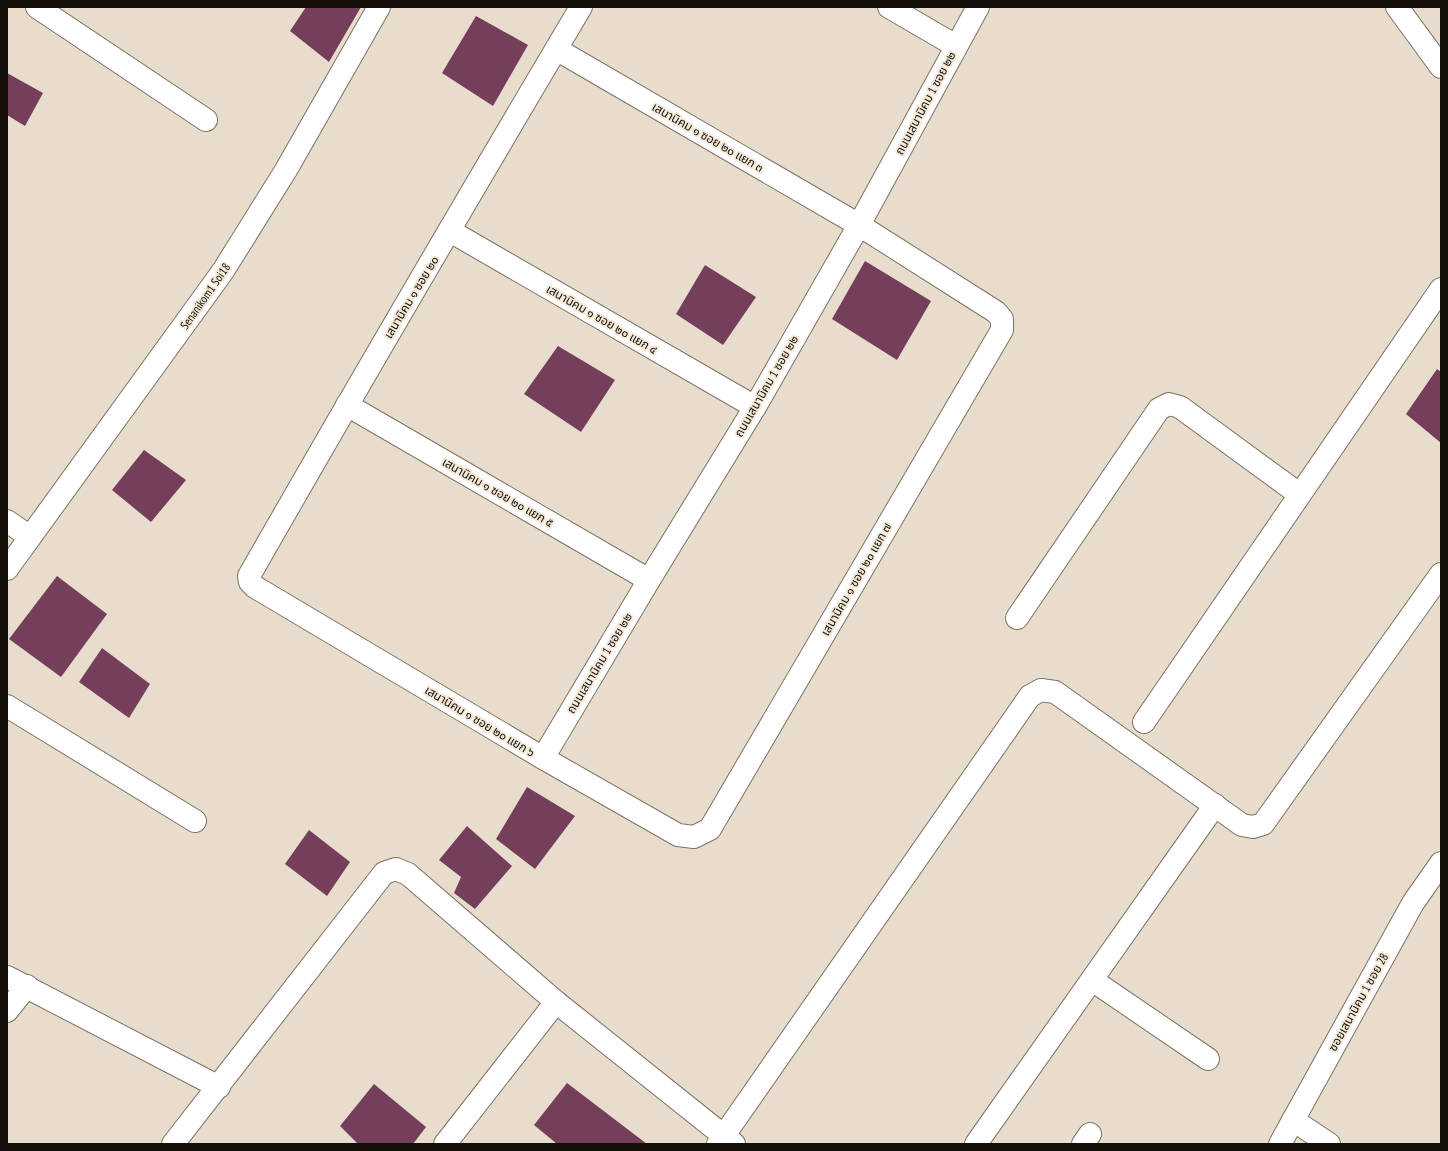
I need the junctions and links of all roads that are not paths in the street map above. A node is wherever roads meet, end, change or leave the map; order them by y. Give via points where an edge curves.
1 (37, 7) edge
2 (379, 7) edge
3 (581, 7) edge
4 (889, 7) edge
5 (978, 7) edge
6 (1397, 7) edge
7 (956, 46) junction
8 (556, 49) junction
9 (1441, 67) edge
10 (206, 120) dead end
11 (859, 225) junction
12 (450, 231) junction
13 (1441, 289) edge
14 (1002, 330) joint
15 (347, 405) junction
16 (754, 407) junction
17 (1299, 494) junction
18 (7, 521) edge
19 (30, 537) junction
20 (7, 569) edge
21 (1441, 574) edge
22 (649, 580) junction
23 (255, 587) joint
24 (1017, 618) dead end
25 (7, 706) edge
26 (1144, 722) dead end
27 (543, 758) junction
28 (1215, 805) junction
29 (194, 821) dead end
30 (710, 829) joint
31 (1441, 862) edge
32 (7, 977) edge
33 (1092, 980) junction
34 (27, 986) junction
35 (556, 1002) junction
36 (7, 1011) edge
37 (1208, 1059) dead end
38 (218, 1087) junction
39 (1293, 1120) junction
40 (725, 1142) edge
41 (173, 1144) edge
42 (445, 1144) edge
43 (976, 1144) edge
44 (1280, 1144) edge
45 (1329, 1144) edge

1 - 10 street
2 - 19 street, Senanikom1 Soi18 via 286,170 223,271
3 - 8 street, เสนานิคม ๑ ซอย ๒๐
4 - 7 street
5 - 7 street, ถนนเสนานิคม 1 ซอย ๒๒
6 - 9 street
7 - 11 street, ถนนเสนานิคม 1 ซอย ๒๒
8 - 11 street, เสนานิคม ๑ ซอย ๒๐ แยก ๓
8 - 12 street, เสนานิคม ๑ ซอย ๒๐
11 - 14 street, เสนานิคม ๑ ซอย ๒๐ แยก ๓ via 996,312 1002,319
11 - 16 street, ถนนเสนานิคม 1 ซอย ๒๒
12 - 15 street, เสนานิคม ๑ ซอย ๒๐
12 - 16 street, เสนานิคม ๑ ซอย ๒๐ แยก ๔
13 - 17 street
14 - 30 street, เสนานิคม ๑ ซอย ๒๐ แยก ๗
15 - 22 street, เสนานิคม ๑ ซอย ๒๐ แยก ๕
15 - 23 street, เสนานิคม ๑ ซอย ๒๐ via 249,576
16 - 22 street, ถนนเสนานิคม 1 ซอย ๒๒
17 - 24 street via 1180,406 1169,404 1160,409
17 - 26 street
18 - 19 street
19 - 20 street, Senanikom1 Soi18
21 - 28 street via 1263,824 1253,827 1242,825
22 - 27 street, ถนนเสนานิคม 1 ซอย ๒๒
23 - 27 street, เสนานิคม ๑ ซอย ๒๐ แยก ๖
25 - 29 street
27 - 30 street, เสนานิคม ๑ ซอย ๒๐ แยก ๖ via 678,835 694,837
28 - 33 street
28 - 40 street via 1055,692 1041,690 1030,696
31 - 39 street, ซอยเสนานิคม 1 ซอย 28 via 1413,903
32 - 34 street
33 - 37 street
33 - 43 street
34 - 36 street
34 - 38 street
35 - 38 street via 408,874 396,869 384,873
35 - 40 street
35 - 42 street
38 - 41 street
39 - 44 street, ซอยเสนานิคม 1 ซอย 28
39 - 45 street

